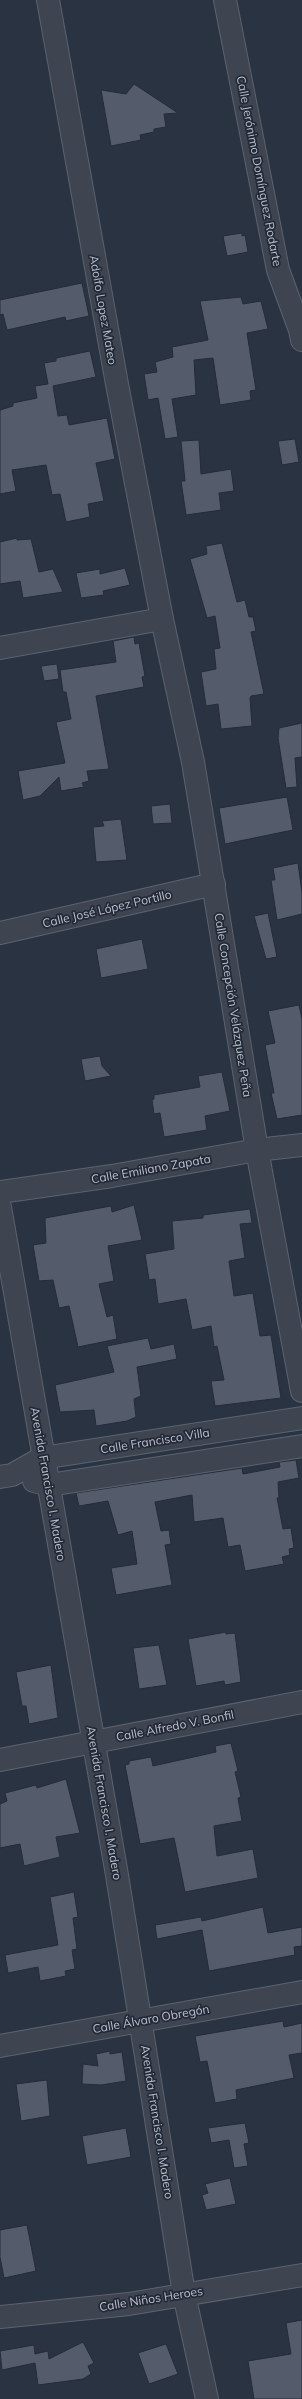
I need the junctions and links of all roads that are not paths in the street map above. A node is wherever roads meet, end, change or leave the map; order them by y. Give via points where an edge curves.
1 (48, 0) edge
2 (244, 0) edge
3 (227, 8) edge
4 (302, 340) edge
5 (162, 619) junction
6 (0, 648) edge
7 (214, 884) junction
8 (0, 934) edge
9 (302, 1145) edge
10 (257, 1150) junction
11 (0, 1192) edge
12 (0, 1207) edge
13 (302, 1391) edge
14 (302, 1418) edge
15 (302, 1446) edge
16 (42, 1458) junction
17 (6, 1476) edge
18 (49, 1485) junction
19 (302, 1702) edge
20 (93, 1742) junction
21 (0, 1760) edge
22 (302, 1992) edge
23 (141, 2020) junction
24 (0, 2046) edge
25 (302, 2276) edge
26 (184, 2294) junction
27 (0, 2317) edge
28 (206, 2399) edge

1 - 5 street, Adolfo Lopez Mateo
2 - 3 street
3 - 4 street, Calle Jerónimo Domínguez Rodarte via 278,270
5 - 6 street
5 - 7 street, Calle Concepción Velázquez Peña via 193,762
7 - 8 street, Calle José López Portillo
7 - 10 street, Calle Concepción Velázquez Peña
9 - 10 street, Calle Emiliano Zapata
10 - 11 street, Calle Emiliano Zapata via 112,1176
10 - 13 street, Calle Concepción Velázquez Peña
12 - 16 street, Avenida Francisco I. Madero
14 - 16 street, Calle Francisco Villa
15 - 18 street, Calle Francisco Villa
16 - 17 street, Calle Francisco Villa
16 - 18 street, Avenida Francisco I. Madero
17 - 18 street, Calle Francisco Villa
18 - 20 street, Avenida Francisco I. Madero
19 - 20 street, Calle Alfredo V. Bonfil
20 - 21 street, Calle Alfredo V. Bonfil
20 - 23 street, Avenida Francisco I. Madero
22 - 23 street, Calle Álvaro Obregón
23 - 24 street, Calle Álvaro Obregón
23 - 26 street, Avenida Francisco I. Madero
25 - 26 street, Calle Niños Heroes
26 - 27 street, Calle Niños Heroes via 129,2304
26 - 28 street, Avenida Francisco I. Madero

